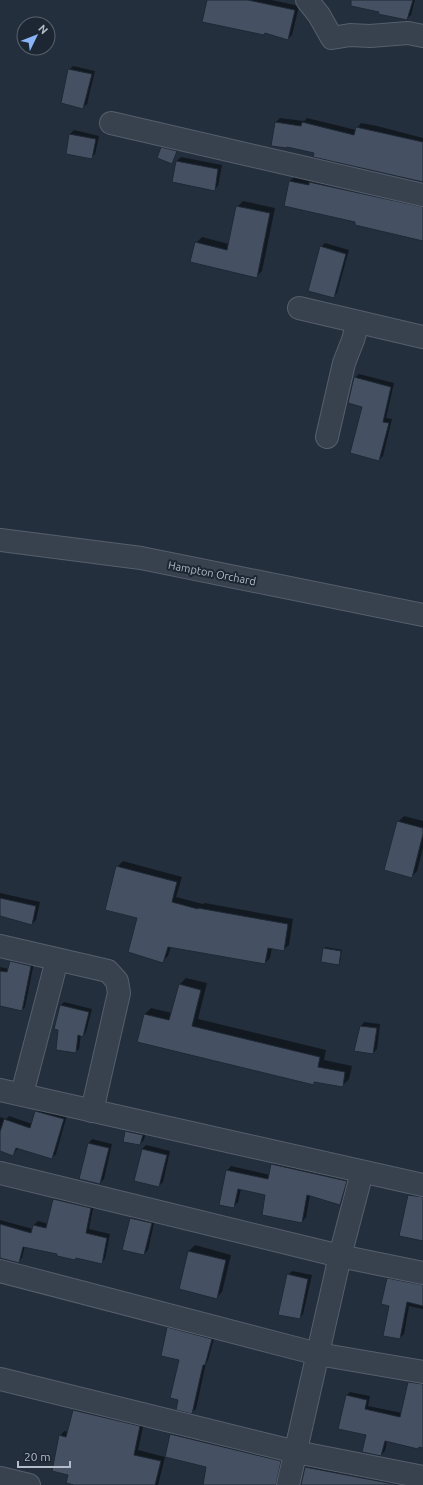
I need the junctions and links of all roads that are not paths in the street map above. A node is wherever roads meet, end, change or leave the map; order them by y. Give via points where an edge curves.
1 (307, 0) edge
2 (423, 36) edge
3 (112, 123) dead end
4 (423, 195) edge
5 (299, 308) dead end
6 (358, 322) junction
7 (423, 338) edge
8 (327, 438) dead end
9 (0, 540) edge
10 (423, 614) edge
11 (0, 946) edge
12 (57, 960) junction
13 (0, 1090) edge
14 (22, 1094) junction
15 (92, 1111) junction
16 (362, 1172) junction
17 (0, 1173) edge
18 (423, 1185) edge
19 (340, 1256) junction
20 (0, 1271) edge
21 (423, 1273) edge
22 (318, 1354) junction
23 (423, 1372) edge
24 (0, 1379) edge
25 (296, 1452) junction
26 (423, 1477) edge
27 (0, 1478) edge
28 (29, 1485) edge
29 (288, 1485) edge

1 - 2 street via 332,38 408,32
3 - 4 street
5 - 6 street
6 - 7 street
6 - 8 street via 344,364
9 - 10 street, Hampton Orchard via 141,558
11 - 12 street
12 - 14 street
12 - 15 street via 108,971 118,985 119,993
13 - 14 street
14 - 15 street
15 - 16 street
16 - 18 street
16 - 19 street
17 - 19 street
19 - 21 street
19 - 22 street
20 - 22 street
22 - 23 street
22 - 25 street
24 - 25 street
25 - 26 street
25 - 29 street
27 - 28 street

